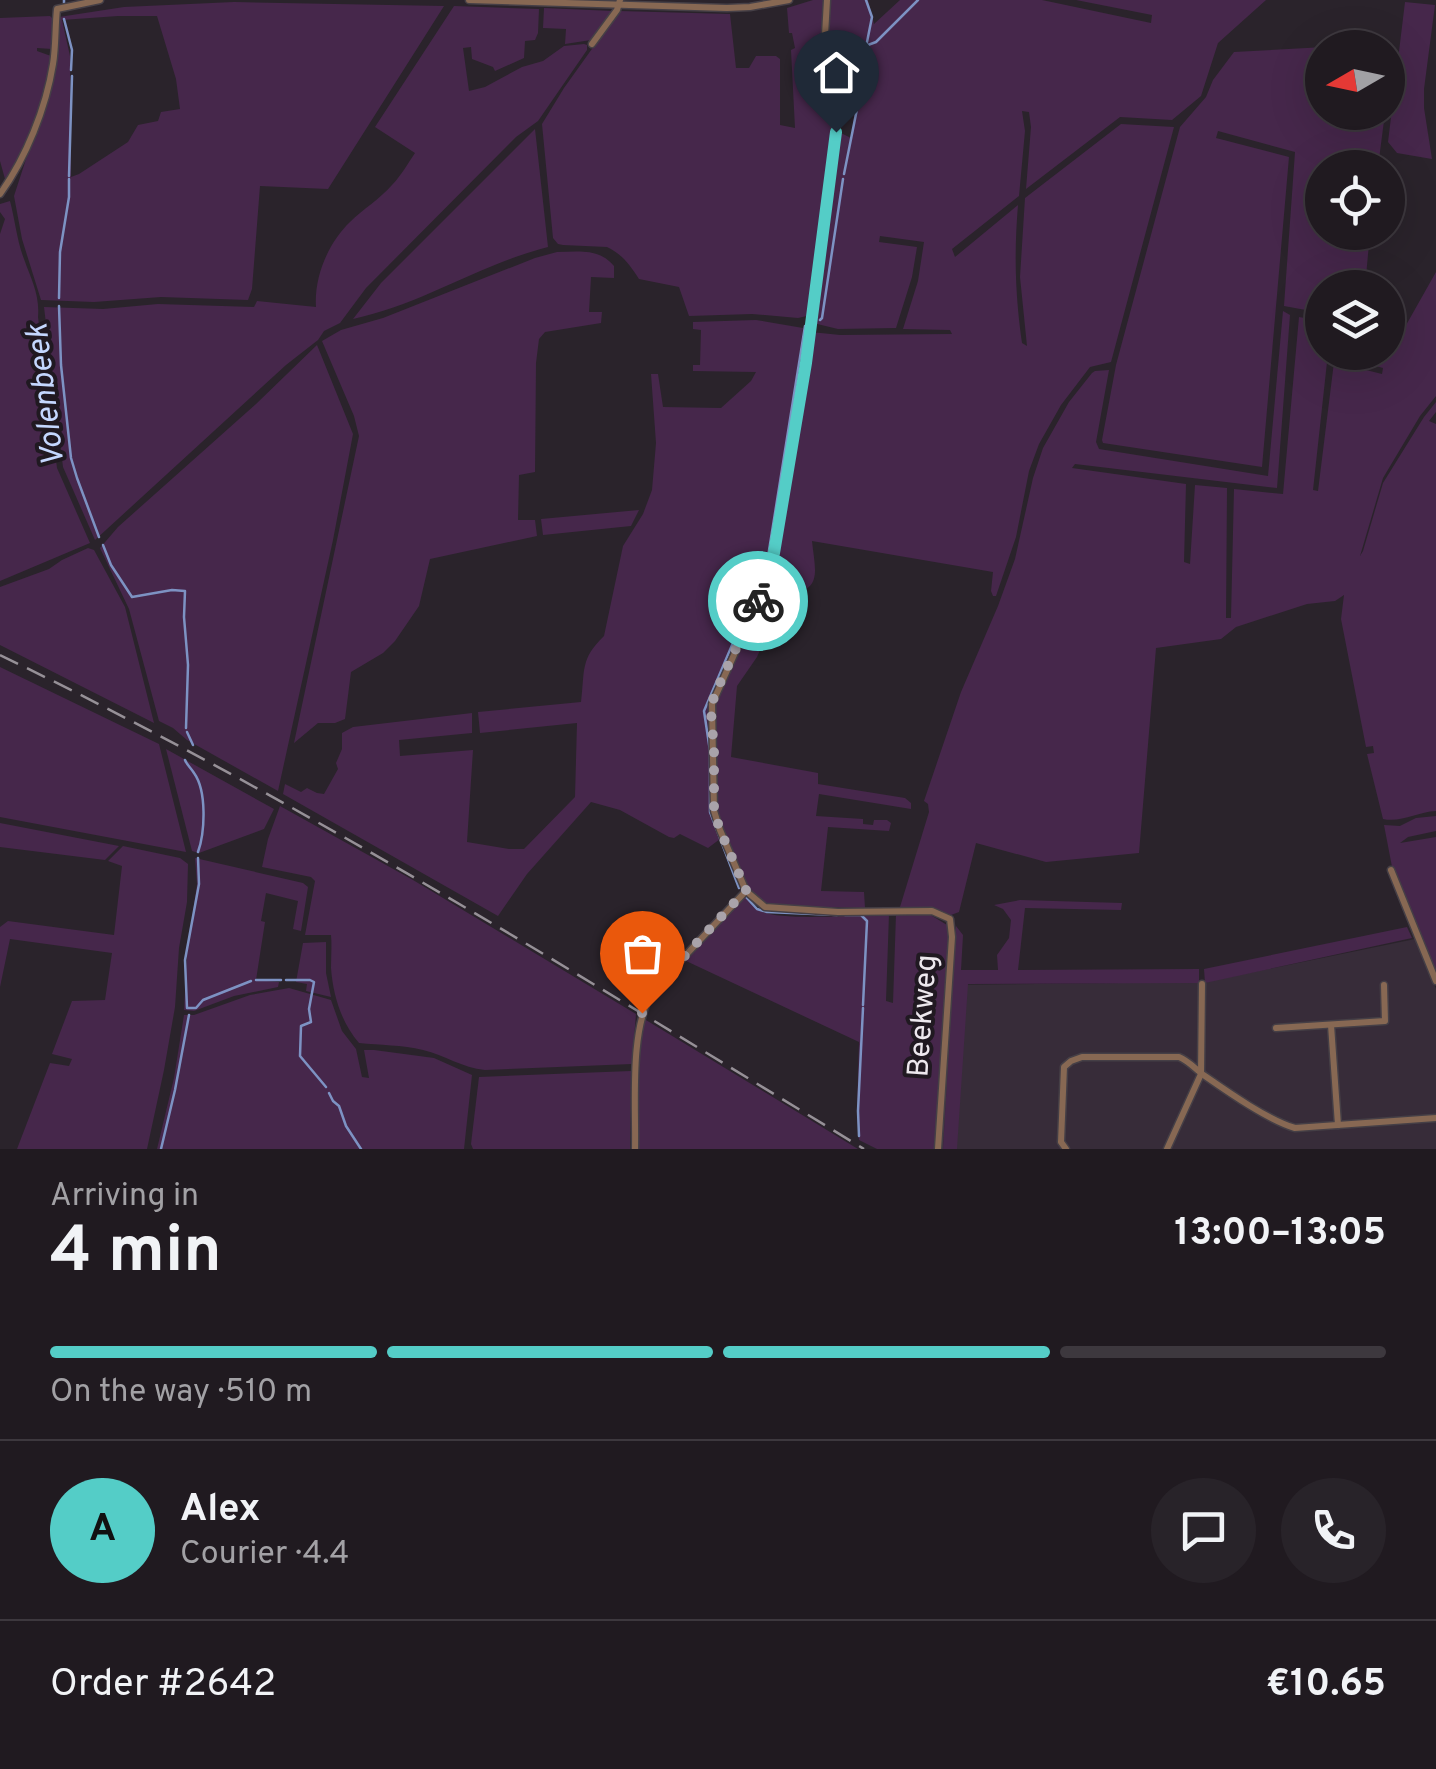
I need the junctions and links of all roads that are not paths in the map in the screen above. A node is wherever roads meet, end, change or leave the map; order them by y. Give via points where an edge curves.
1 (100, 0) edge
2 (469, 0) edge
3 (789, 0) edge
4 (827, 0) edge
5 (620, 2) edge
6 (592, 44) dead end
7 (0, 194) edge
8 (1391, 870) dead end
9 (746, 890) junction
10 (1436, 981) edge
11 (1202, 984) dead end
12 (1384, 985) dead end
13 (1331, 1025) junction
14 (1276, 1028) dead end
15 (1201, 1074) junction
16 (1436, 1118) edge
17 (1338, 1125) junction
18 (635, 1149) edge
19 (938, 1149) edge
20 (1066, 1149) edge
21 (1167, 1149) edge

1 - 7 street via 56,9 54,60 43,101 23,158
2 - 5 street
3 - 5 street via 750,7
4 - 9 street via 824,52 836,132 806,363 771,564 711,712 714,811
5 - 6 street
8 - 10 street
9 - 18 street via 646,1001 639,1026
9 - 19 street, Beekweg via 774,909 932,911 950,918
11 - 15 street
12 - 13 street via 1385,1021
13 - 14 street
13 - 17 street
15 - 17 street via 1286,1125
15 - 20 street via 1187,1060 1168,1056 1071,1061 1064,1067
15 - 21 street
16 - 17 street

